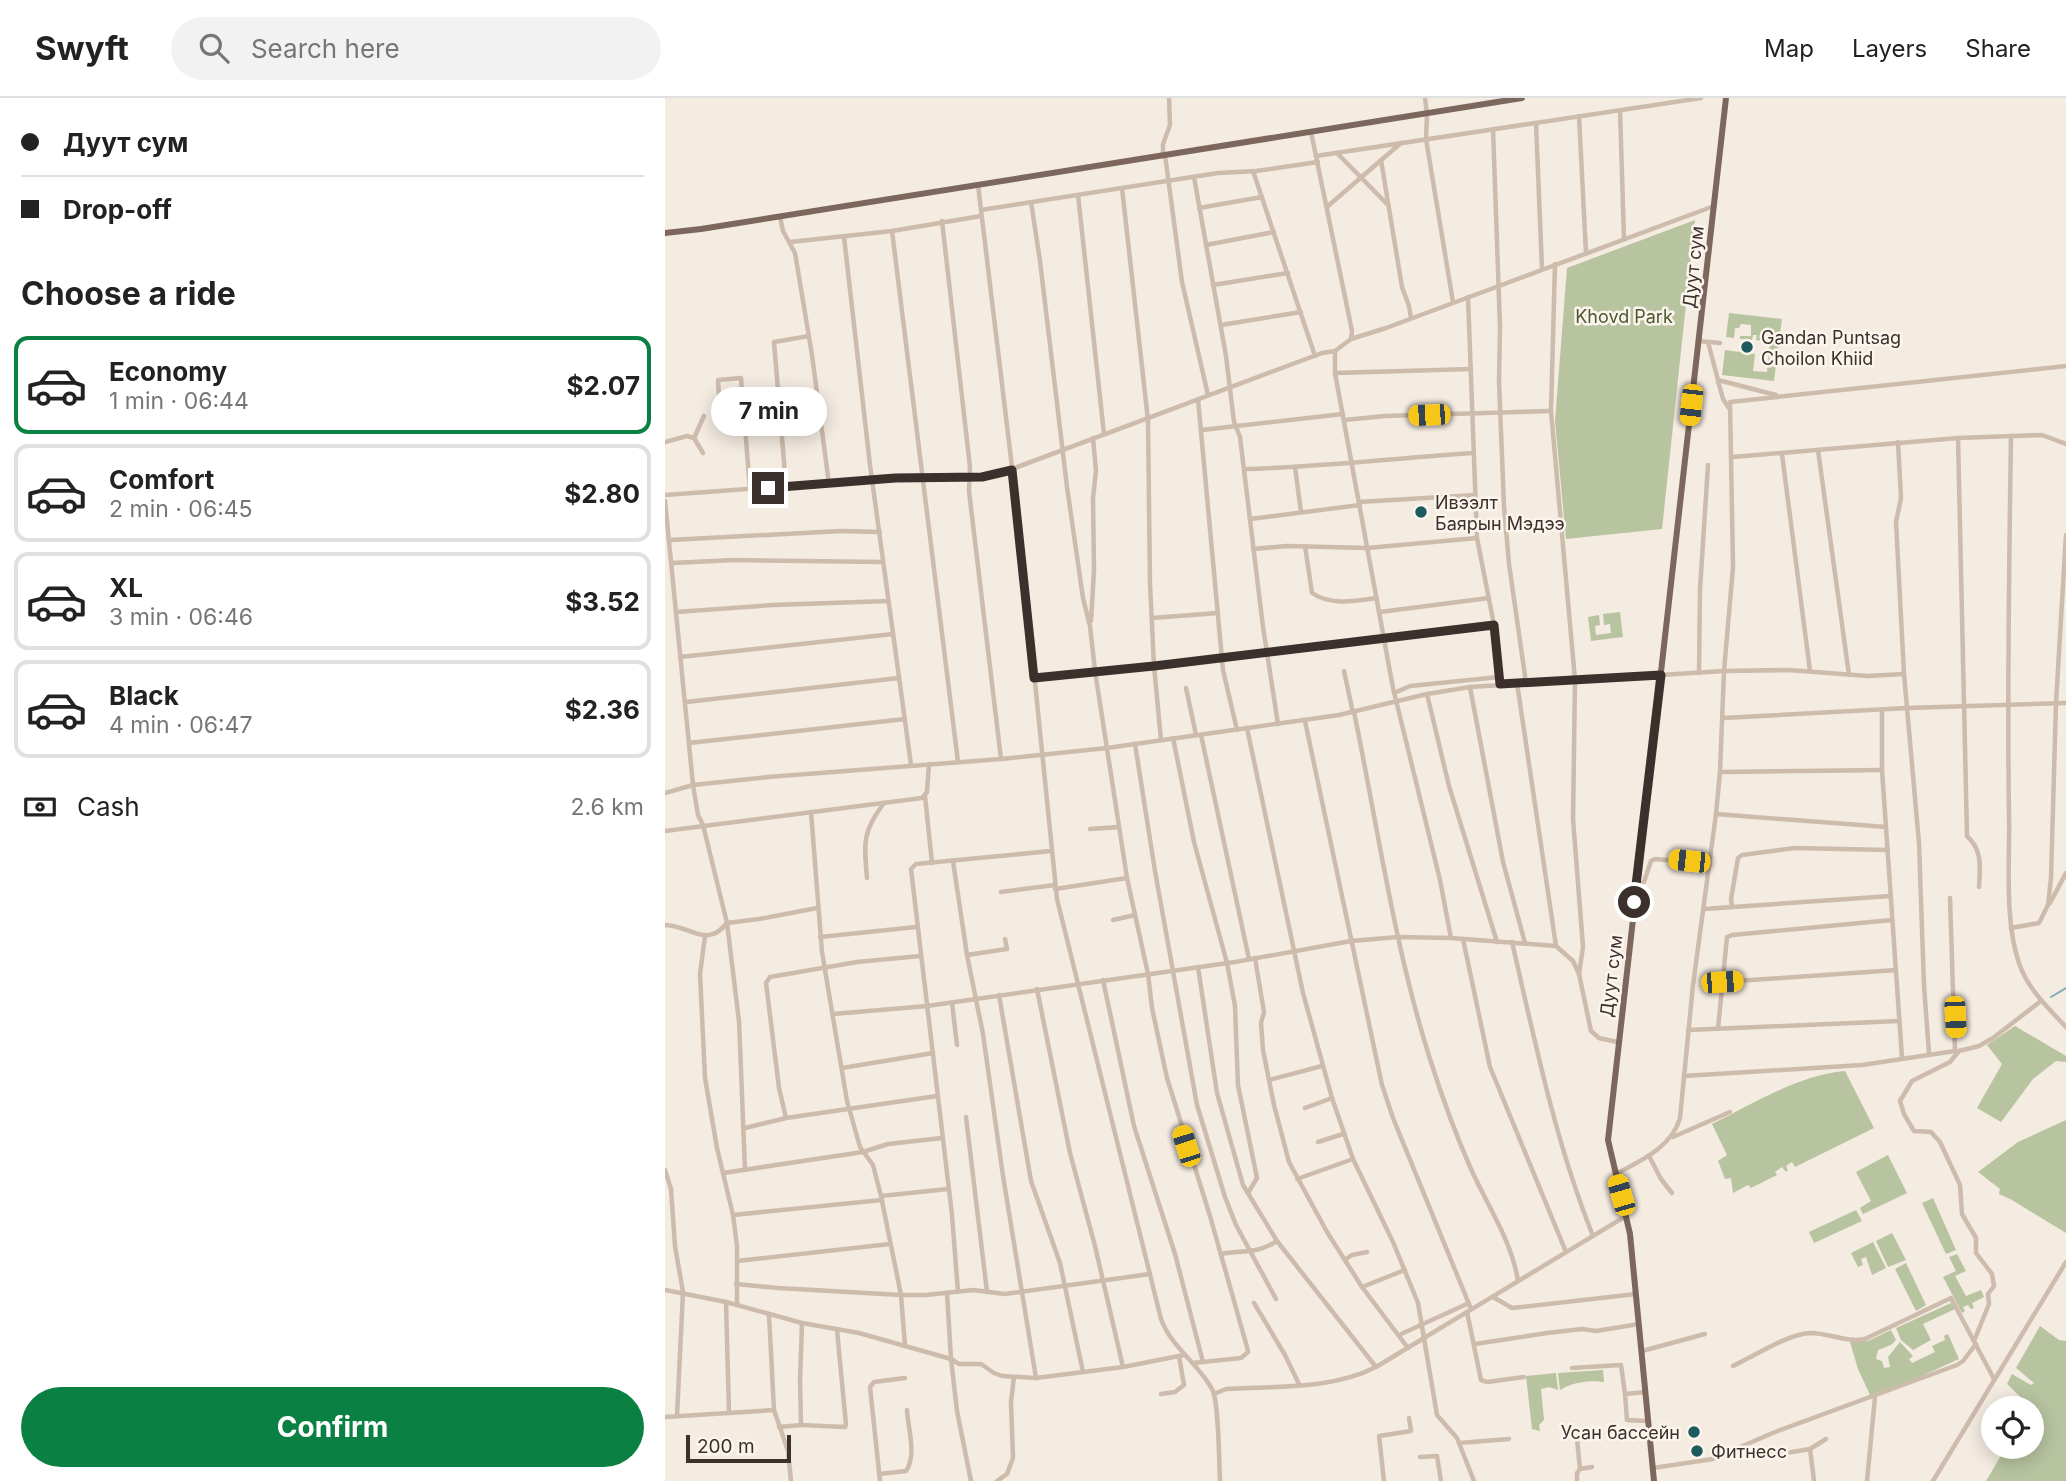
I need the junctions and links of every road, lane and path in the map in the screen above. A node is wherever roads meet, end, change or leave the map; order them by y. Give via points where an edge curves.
1 (1169, 98) edge
2 (1425, 98) edge
3 (1522, 98) edge
4 (1701, 98) edge
5 (1726, 98) edge
6 (1620, 110) junction
7 (1427, 114) junction
8 (1579, 116) junction
9 (1536, 123) junction
10 (1493, 129) junction
11 (1311, 132) junction
12 (1426, 139) junction
13 (1401, 143) junction
14 (1337, 153) junction
15 (1164, 155) junction
16 (1316, 156) junction
17 (1381, 160) junction
18 (1318, 162) junction
19 (1253, 171) junction
20 (1194, 177) junction
21 (1361, 177) junction
22 (1169, 181) junction
23 (978, 186) junction
24 (1122, 188) junction
25 (1078, 195) junction
26 (1262, 197) junction
27 (1031, 202) junction
28 (1387, 204) junction
29 (1714, 206) junction
30 (1327, 207) junction
31 (1199, 208) junction
32 (981, 213) junction
33 (781, 217) junction
34 (942, 221) junction
35 (892, 230) junction
36 (1274, 232) junction
37 (665, 233) edge
38 (844, 237) junction
39 (1624, 239) junction
40 (789, 242) junction
41 (1206, 245) junction
42 (1585, 253) junction
43 (1555, 264) junction
44 (1542, 269) junction
45 (1288, 273) junction
46 (1213, 285) junction
47 (1499, 285) junction
48 (1468, 297) junction
49 (1453, 302) junction
50 (1301, 312) junction
51 (1411, 318) junction
52 (1221, 325) junction
53 (809, 336) junction
54 (1351, 339) junction
55 (1699, 341) junction
56 (1708, 342) junction
57 (1720, 343) dead end
58 (1335, 351) junction
59 (1315, 356) junction
60 (2066, 366) edge
61 (1471, 369) junction
62 (1335, 373) junction
63 (1718, 380) junction
64 (1231, 386) junction
65 (1208, 395) junction
66 (1780, 396) junction
67 (719, 397) dead end
68 (1198, 399) junction
69 (1730, 410) junction
70 (1551, 411) junction
71 (1500, 412) junction
72 (1472, 413) junction
73 (704, 416) dead end
74 (1343, 417) junction
75 (1148, 420) junction
76 (1236, 426) junction
77 (1202, 430) junction
78 (1104, 434) junction
79 (2011, 436) junction
80 (694, 438) junction
81 (1093, 438) junction
82 (1958, 438) junction
83 (665, 442) edge
84 (1898, 442) junction
85 (2066, 444) edge
86 (1062, 449) junction
87 (1818, 450) junction
88 (703, 453) dead end
89 (1473, 453) junction
90 (1782, 453) junction
91 (1733, 457) junction
92 (1351, 461) junction
93 (1708, 465) dead end
94 (1295, 467) junction
95 (1245, 469) junction
96 (1012, 470) junction
97 (921, 478) junction
98 (969, 478) junction
99 (872, 481) junction
100 (829, 484) junction
101 (786, 486) junction
102 (750, 489) junction
103 (665, 495) edge
104 (1475, 495) junction
105 (665, 501) edge
106 (1359, 504) junction
107 (1301, 512) junction
108 (1250, 519) junction
109 (880, 532) junction
110 (2066, 535) edge
111 (1477, 538) junction
112 (670, 540) junction
113 (1305, 546) junction
114 (1367, 548) junction
115 (1253, 550) junction
116 (883, 562) junction
117 (672, 563) junction
118 (1377, 598) junction
119 (1489, 598) junction
120 (888, 601) junction
121 (676, 612) junction
122 (1218, 612) junction
123 (1380, 612) junction
124 (1151, 618) junction
125 (1494, 625) junction
126 (1090, 626) junction
127 (893, 634) junction
128 (1384, 638) junction
129 (1267, 652) junction
130 (680, 657) junction
131 (1221, 657) junction
132 (1154, 666) junction
133 (1095, 671) junction
134 (1344, 671) dead end
135 (1724, 671) junction
136 (1810, 671) junction
137 (1699, 673) junction
138 (1904, 674) junction
139 (1661, 675) junction
140 (1849, 675) junction
141 (1499, 677) junction
142 (899, 678) junction
143 (1034, 678) junction
144 (1575, 680) junction
145 (1526, 682) junction
146 (1517, 683) junction
147 (1500, 684) junction
148 (1470, 687) junction
149 (1186, 688) dead end
150 (1394, 693) junction
151 (1427, 694) junction
152 (685, 702) junction
153 (1396, 702) junction
154 (2056, 703) junction
155 (2066, 704) edge
156 (2007, 705) junction
157 (1963, 706) junction
158 (1907, 708) junction
159 (1882, 710) junction
160 (1353, 712) junction
161 (1723, 718) junction
162 (905, 719) junction
163 (1305, 721) junction
164 (1278, 724) junction
165 (1247, 728) junction
166 (1237, 730) junction
167 (1199, 735) junction
168 (1173, 738) junction
169 (1161, 740) junction
170 (689, 743) junction
171 (1135, 744) junction
172 (1107, 748) junction
173 (1042, 755) junction
174 (1001, 759) junction
175 (958, 762) junction
176 (929, 764) junction
177 (911, 765) junction
178 (1882, 770) junction
179 (1720, 772) junction
180 (693, 785) junction
181 (665, 793) edge
182 (925, 796) junction
183 (885, 803) junction
184 (811, 812) junction
185 (1716, 814) junction
186 (703, 825) junction
187 (1119, 827) junction
188 (1886, 827) junction
189 (1090, 829) dead end
190 (665, 831) edge
191 (1888, 850) junction
192 (1051, 851) junction
193 (953, 861) junction
194 (932, 863) junction
195 (1710, 864) junction
196 (2066, 873) edge
197 (867, 878) dead end
198 (1127, 878) junction
199 (1636, 886) junction
200 (1055, 887) junction
201 (1979, 887) dead end
202 (1001, 892) dead end
203 (1891, 896) junction
204 (1949, 898) dead end
205 (2049, 905) junction
206 (1732, 907) junction
207 (817, 908) junction
208 (1704, 909) junction
209 (1135, 915) junction
210 (1113, 919) dead end
211 (1892, 920) junction
212 (727, 923) junction
213 (665, 925) edge
214 (916, 927) junction
215 (2011, 928) junction
216 (705, 936) junction
217 (820, 937) junction
218 (1398, 937) junction
219 (1451, 938) junction
220 (1005, 939) dead end
221 (1462, 939) junction
222 (1351, 941) junction
223 (1497, 942) junction
224 (1512, 942) junction
225 (1525, 943) junction
226 (1556, 946) junction
227 (1295, 952) junction
228 (967, 955) junction
229 (920, 956) junction
230 (1252, 959) junction
231 (1227, 963) junction
232 (824, 967) junction
233 (1198, 967) junction
234 (1174, 970) junction
235 (1896, 970) junction
236 (1148, 974) junction
237 (1579, 974) junction
238 (1104, 980) junction
239 (1722, 982) junction
240 (1077, 984) junction
241 (1037, 989) junction
242 (999, 995) junction
243 (976, 999) junction
244 (2042, 1001) junction
245 (952, 1003) junction
246 (927, 1006) junction
247 (833, 1014) junction
248 (1899, 1021) junction
249 (2066, 1027) edge
250 (1718, 1029) junction
251 (1688, 1030) junction
252 (1617, 1042) junction
253 (957, 1045) dead end
254 (1957, 1051) junction
255 (933, 1052) junction
256 (1930, 1054) junction
257 (1902, 1058) junction
258 (1322, 1066) junction
259 (842, 1068) junction
260 (1684, 1076) junction
261 (1269, 1080) junction
262 (937, 1096) junction
263 (1332, 1098) junction
264 (1305, 1108) dead end
265 (851, 1109) junction
266 (1730, 1112) dead end
267 (966, 1117) dead end
268 (786, 1118) junction
269 (745, 1128) junction
270 (1343, 1133) junction
271 (942, 1138) junction
272 (1669, 1139) junction
273 (1318, 1142) dead end
274 (863, 1152) junction
275 (1649, 1156) junction
276 (1353, 1159) junction
277 (745, 1169) junction
278 (665, 1170) edge
279 (723, 1173) junction
280 (1615, 1175) junction
281 (1297, 1179) junction
282 (949, 1189) junction
283 (1248, 1193) junction
284 (1672, 1193) dead end
285 (881, 1198) junction
286 (733, 1215) junction
287 (1626, 1216) junction
288 (1593, 1236) junction
289 (1277, 1241) junction
290 (890, 1244) junction
291 (1252, 1251) junction
292 (1367, 1252) dead end
293 (1566, 1252) junction
294 (1221, 1254) junction
295 (1346, 1259) junction
296 (737, 1261) junction
297 (2066, 1262) edge
298 (1405, 1270) junction
299 (1150, 1274) junction
300 (1104, 1280) junction
301 (1518, 1281) junction
302 (736, 1284) junction
303 (1064, 1285) junction
304 (1362, 1287) junction
305 (665, 1290) edge
306 (1023, 1291) junction
307 (683, 1292) junction
308 (958, 1292) junction
309 (987, 1292) junction
310 (947, 1293) junction
311 (1636, 1294) junction
312 (901, 1295) junction
313 (1493, 1297) junction
314 (1276, 1299) dead end
315 (726, 1302) junction
316 (1254, 1303) dead end
317 (1469, 1303) junction
318 (737, 1305) junction
319 (1469, 1311) junction
320 (769, 1315) junction
321 (801, 1323) junction
322 (1639, 1324) junction
323 (1422, 1325) junction
324 (837, 1330) junction
325 (1705, 1334) dead end
326 (1399, 1335) junction
327 (1425, 1338) junction
328 (1975, 1342) junction
329 (1475, 1344) junction
330 (905, 1346) junction
331 (1408, 1348) junction
332 (1641, 1351) junction
333 (1182, 1355) junction
334 (951, 1359) junction
335 (1203, 1362) junction
336 (1192, 1363) junction
337 (1733, 1366) dead end
338 (1123, 1367) junction
339 (1376, 1367) junction
340 (1572, 1368) dead end
341 (1083, 1372) junction
342 (1014, 1377) junction
343 (1524, 1377) dead end
344 (905, 1378) dead end
345 (1036, 1378) junction
346 (1994, 1379) junction
347 (1299, 1385) junction
348 (1646, 1391) junction
349 (1161, 1394) dead end
350 (1215, 1394) junction
351 (1625, 1394) junction
352 (1875, 1397) junction
353 (774, 1410) junction
354 (907, 1410) dead end
355 (729, 1413) junction
356 (677, 1416) junction
357 (665, 1417) edge
358 (1409, 1418) dead end
359 (1649, 1421) junction
360 (801, 1425) junction
361 (779, 1427) junction
362 (1509, 1439) dead end
363 (1577, 1439) dead end
364 (1826, 1439) dead end
365 (1459, 1443) junction
366 (1810, 1449) junction
367 (1731, 1451) junction
368 (1420, 1457) dead end
369 (1592, 1467) dead end
370 (1653, 1468) junction
371 (1580, 1469) junction
372 (879, 1474) junction
373 (791, 1481) edge
374 (880, 1481) edge
375 (971, 1481) edge
376 (997, 1481) edge
377 (1220, 1481) edge
378 (1384, 1481) edge
379 (1441, 1481) edge
380 (1474, 1481) edge
381 (1577, 1481) edge
382 (1654, 1481) edge
383 (1814, 1481) edge
384 (1867, 1481) edge
385 (1933, 1481) edge

1 - 15 street
2 - 7 street
3 - 7 main road
4 - 6 street
5 - 29 main road, Дуут сум
6 - 8 street
6 - 39 street
7 - 11 main road
7 - 12 street
8 - 9 street
8 - 42 street
9 - 10 street
9 - 44 street
10 - 12 street
10 - 47 street
11 - 15 main road
11 - 16 street
12 - 13 street
12 - 49 street
13 - 14 street
13 - 17 street
14 - 16 street
14 - 21 street
15 - 22 street
15 - 23 main road
16 - 18 street
17 - 21 street
17 - 28 street
18 - 19 street
18 - 30 street
19 - 20 street
19 - 26 street
20 - 22 street
20 - 31 street
21 - 28 street
21 - 30 street
22 - 24 street
22 - 65 street via 1182,282
23 - 32 street
23 - 33 main road
24 - 25 street
24 - 75 street
25 - 27 street
25 - 78 street
26 - 31 street
26 - 36 street
27 - 32 street
27 - 86 street
28 - 51 street
29 - 39 street
29 - 55 main road, Дуут сум
30 - 54 street
31 - 41 street
32 - 34 street
32 - 96 street
33 - 37 main road
33 - 40 street
34 - 35 street
34 - 98 street
35 - 38 street
35 - 97 street
36 - 41 street
36 - 45 street
38 - 40 street
38 - 99 street
39 - 42 street
40 - 53 street via 795,253
41 - 46 street
42 - 43 street
43 - 44 street
43 - 70 street
44 - 47 street
45 - 46 street
45 - 50 street
46 - 52 street
47 - 48 street
47 - 71 street
48 - 49 street
48 - 61 street
49 - 51 street
50 - 52 street
50 - 59 street
51 - 54 street
52 - 64 street
53 - 100 street
53 - 101 street via 774,342
54 - 58 street
55 - 56 street
55 - 139 main road, Дуут сум
56 - 57 street
56 - 63 street
58 - 59 street
58 - 62 street
59 - 64 street
60 - 66 street
61 - 62 street
61 - 72 street
62 - 74 street
63 - 66 street
63 - 69 street
64 - 65 street
64 - 76 street
65 - 68 street
66 - 69 street via 1730,402
67 - 102 street via 718,380 741,378
68 - 75 street
68 - 77 street
69 - 91 street
70 - 71 street
70 - 144 street
71 - 72 street
71 - 145 street via 1509,564
72 - 74 street
72 - 89 street
73 - 80 street
74 - 76 street
74 - 92 street
75 - 78 street
75 - 124 street
76 - 77 street
76 - 95 street
77 - 122 street
78 - 81 street
79 - 82 street
79 - 85 street via 2042,435
79 - 156 street
80 - 83 street
80 - 88 street
81 - 86 street
81 - 126 street via 1096,471
82 - 84 street
82 - 157 street
84 - 87 street
84 - 138 street via 1901,498 1896,522
86 - 96 street
86 - 126 street
87 - 90 street
87 - 140 street
89 - 92 street
89 - 104 street
90 - 91 street
90 - 136 street
91 - 135 street via 1733,567
92 - 94 street
92 - 106 street
93 - 137 street
94 - 95 street
94 - 107 street
95 - 108 street
96 - 98 street
96 - 143 street
97 - 98 street
97 - 99 street
97 - 175 street
98 - 174 street
99 - 100 street
99 - 109 street
100 - 101 street
101 - 102 street
102 - 103 street
104 - 106 street
104 - 111 street
105 - 112 street
106 - 107 street
106 - 114 street
107 - 108 street
108 - 115 street
109 - 112 street
109 - 116 street
110 - 154 street
111 - 114 street
111 - 119 street
112 - 117 street
113 - 114 street
113 - 115 street
113 - 118 street via 1312,593 1336,601
114 - 118 street
115 - 129 street
116 - 117 street
116 - 120 street
117 - 121 street
118 - 123 street
119 - 123 street
119 - 125 street
120 - 121 street
120 - 127 street
121 - 130 street
122 - 124 street
122 - 131 street
123 - 128 street
124 - 132 street
125 - 128 street
125 - 141 street
126 - 133 street
127 - 130 street
127 - 142 street
128 - 129 street
128 - 150 street
129 - 131 street
129 - 164 street
130 - 152 street
131 - 132 street
131 - 166 street
132 - 133 street
132 - 169 street
133 - 143 street
133 - 172 street
134 - 160 street
135 - 136 street
135 - 137 street
135 - 161 street
136 - 140 street
137 - 139 street
138 - 140 street
138 - 158 street
139 - 144 street
139 - 199 main road, Дуут сум
141 - 147 street
141 - 150 street via 1410,686
142 - 152 street
142 - 162 street
143 - 173 street
144 - 145 street
144 - 237 street via 1573,819 1583,947
145 - 146 street
146 - 147 street
146 - 226 street
147 - 148 street
148 - 151 street
148 - 225 street via 1503,862
149 - 167 street
150 - 153 street
151 - 153 street
151 - 223 street via 1449,786
152 - 170 street
153 - 160 street
153 - 219 street
154 - 155 street
154 - 156 street
154 - 205 street
156 - 157 street
156 - 215 street
157 - 158 street
157 - 201 street via 1967,836 1980,856
158 - 159 street
158 - 256 street
159 - 161 street
159 - 178 street
160 - 163 street
160 - 218 street
161 - 179 street
162 - 170 street
162 - 177 street
163 - 164 street
163 - 222 street
164 - 165 street
165 - 166 street
165 - 227 street
166 - 167 street
167 - 168 street
167 - 230 street
168 - 169 street
168 - 231 street via 1194,842
169 - 171 street
170 - 180 street
171 - 172 street
171 - 234 street
172 - 173 street
172 - 187 street
173 - 174 street
173 - 192 street
174 - 175 street
175 - 176 street
176 - 177 street
176 - 182 street
177 - 180 street
178 - 179 street
178 - 188 street
179 - 185 street
180 - 181 street
180 - 186 street
182 - 183 street
182 - 194 street
183 - 184 street
183 - 197 street via 866,831
184 - 186 street
184 - 207 street
185 - 188 street
185 - 195 street
186 - 190 street
186 - 212 street
187 - 189 street
187 - 198 street
188 - 191 street
191 - 203 street
191 - 206 street via 1795,848 1742,855
192 - 193 street
192 - 200 street
193 - 194 street
193 - 228 street
194 - 214 street via 911,869
195 - 199 street via 1655,859 1644,882
195 - 208 street
196 - 205 street
198 - 200 street
198 - 209 street
199 - 252 main road, Дуут сум
200 - 202 street
200 - 240 street
203 - 206 street
203 - 211 street
204 - 254 street
205 - 215 street via 2039,923
206 - 208 street
207 - 212 street
207 - 217 street
208 - 251 street
209 - 210 street
209 - 236 street
211 - 235 street
211 - 239 street via 1732,935 1727,937
212 - 216 street via 720,932
212 - 269 street
213 - 216 street
214 - 217 street
214 - 229 street
215 - 244 street via 2020,966
216 - 279 street via 700,974 703,1054
217 - 232 street
218 - 219 street
218 - 222 street
218 - 301 street via 1449,1115 1515,1260
219 - 221 street
220 - 228 street via 1007,949
221 - 223 street
221 - 293 street via 1490,1067
222 - 227 street
222 - 317 street via 1388,1103
223 - 224 street
224 - 225 street
224 - 288 street via 1553,1116
225 - 226 street
226 - 237 street via 1573,961
227 - 230 street
227 - 258 street
228 - 243 street
229 - 232 street
229 - 246 street
230 - 231 street
230 - 261 street via 1264,1012 1261,1023
231 - 233 street
231 - 283 street via 1235,1006 1238,1085 1257,1178
232 - 247 street
232 - 268 street via 770,977 766,983
233 - 234 street
233 - 283 street via 1217,1093
234 - 236 street
234 - 291 street via 1197,1105 1224,1196
235 - 239 street
235 - 248 street
236 - 238 street
236 - 294 street via 1167,1078
237 - 252 street via 1591,1031
238 - 240 street
238 - 335 street via 1134,1126
239 - 250 street
240 - 241 street
240 - 299 street
241 - 242 street
241 - 300 street via 1070,1153
242 - 243 street
242 - 303 street via 1031,1181
243 - 245 street
243 - 306 street
244 - 249 street
244 - 254 street via 1993,1038
245 - 246 street
245 - 253 street
246 - 247 street
246 - 255 street
247 - 259 street
248 - 250 street
248 - 257 street
250 - 251 street
251 - 260 street
252 - 280 main road, Дуут сум via 1608,1140
254 - 256 street
254 - 328 street via 1950,1062 1912,1081 1900,1104 1914,1131 1931,1132 1940,1142 1960,1185 1962,1214 1976,1238 1976,1252 1992,1274 1994,1286
255 - 259 street
255 - 262 street
256 - 257 street
257 - 260 street
258 - 261 street
258 - 263 street
259 - 265 street
260 - 272 street via 1680,1118
261 - 281 street via 1281,1136
262 - 265 street
262 - 271 street
263 - 264 street
263 - 270 street
265 - 268 street
265 - 274 street
266 - 272 street
267 - 309 street
268 - 269 street
269 - 277 street
270 - 273 street
270 - 276 street
271 - 274 street
271 - 282 street
272 - 275 street
274 - 277 street
274 - 285 street via 873,1165
275 - 280 street
275 - 284 street
276 - 281 street
276 - 298 street
277 - 279 street
278 - 307 street
279 - 286 street
280 - 287 main road, Дуут сум
281 - 295 street
282 - 285 street
282 - 308 street
283 - 289 street
285 - 286 street
285 - 290 street
286 - 296 street
287 - 288 street
287 - 311 main road, Дуут сум
288 - 293 street
289 - 291 street
289 - 339 street
290 - 296 street
290 - 312 street
291 - 294 street
291 - 314 street
292 - 295 street
293 - 301 street
294 - 335 street via 1248,1352
295 - 304 street
296 - 302 street
297 - 346 street
298 - 304 street
298 - 323 street
299 - 300 street
299 - 333 street via 1163,1324
300 - 303 street
300 - 338 street
301 - 313 street
302 - 312 street
302 - 318 street
303 - 306 street
303 - 341 street
304 - 326 street
305 - 307 street
306 - 309 street
306 - 345 street
307 - 315 street
307 - 356 street
308 - 309 street
308 - 310 street
310 - 312 street
310 - 334 street
311 - 313 street via 1512,1308
311 - 322 main road, Дуут сум
312 - 330 street
313 - 319 street
315 - 318 street
315 - 355 street
316 - 347 street
317 - 319 street
317 - 323 street
318 - 320 street
319 - 327 street
319 - 329 street
320 - 321 street
320 - 353 street
321 - 324 street
321 - 360 street
322 - 329 street
322 - 332 main road, Дуут сум
323 - 326 street
323 - 327 street
324 - 330 street
324 - 360 street via 846,1425
325 - 332 street
326 - 331 street
327 - 331 street
327 - 365 street via 1437,1415
328 - 337 street via 1951,1298 1865,1339 1800,1334
328 - 346 street
328 - 352 street via 1957,1365
329 - 343 street via 1481,1380
330 - 334 street
331 - 339 street
332 - 348 main road, Дуут сум
333 - 336 street
333 - 338 street
333 - 349 street via 1184,1385
334 - 342 street
334 - 375 street
335 - 336 street
336 - 350 street
338 - 341 street
339 - 347 street via 1344,1380
340 - 351 street via 1621,1365
341 - 345 street
342 - 345 street
342 - 376 street via 1013,1458 1007,1474
344 - 372 street via 874,1382 870,1387
346 - 385 street
347 - 350 street via 1226,1389
348 - 351 street
348 - 359 main road, Дуут сум
350 - 377 street
351 - 359 street via 1627,1421
352 - 367 street
352 - 384 street
353 - 355 street
353 - 361 street
354 - 372 street via 909,1467
355 - 356 street
356 - 357 street
358 - 378 street via 1411,1431 1379,1436
359 - 370 main road, Дуут сум
360 - 361 street
361 - 373 street via 788,1451
362 - 365 street
363 - 371 street
364 - 366 street
365 - 380 street
366 - 367 street via 1769,1455
366 - 383 street
367 - 370 street via 1713,1459
368 - 379 street via 1437,1456
369 - 371 street
370 - 382 main road, Дуут сум
371 - 381 street
372 - 374 street

